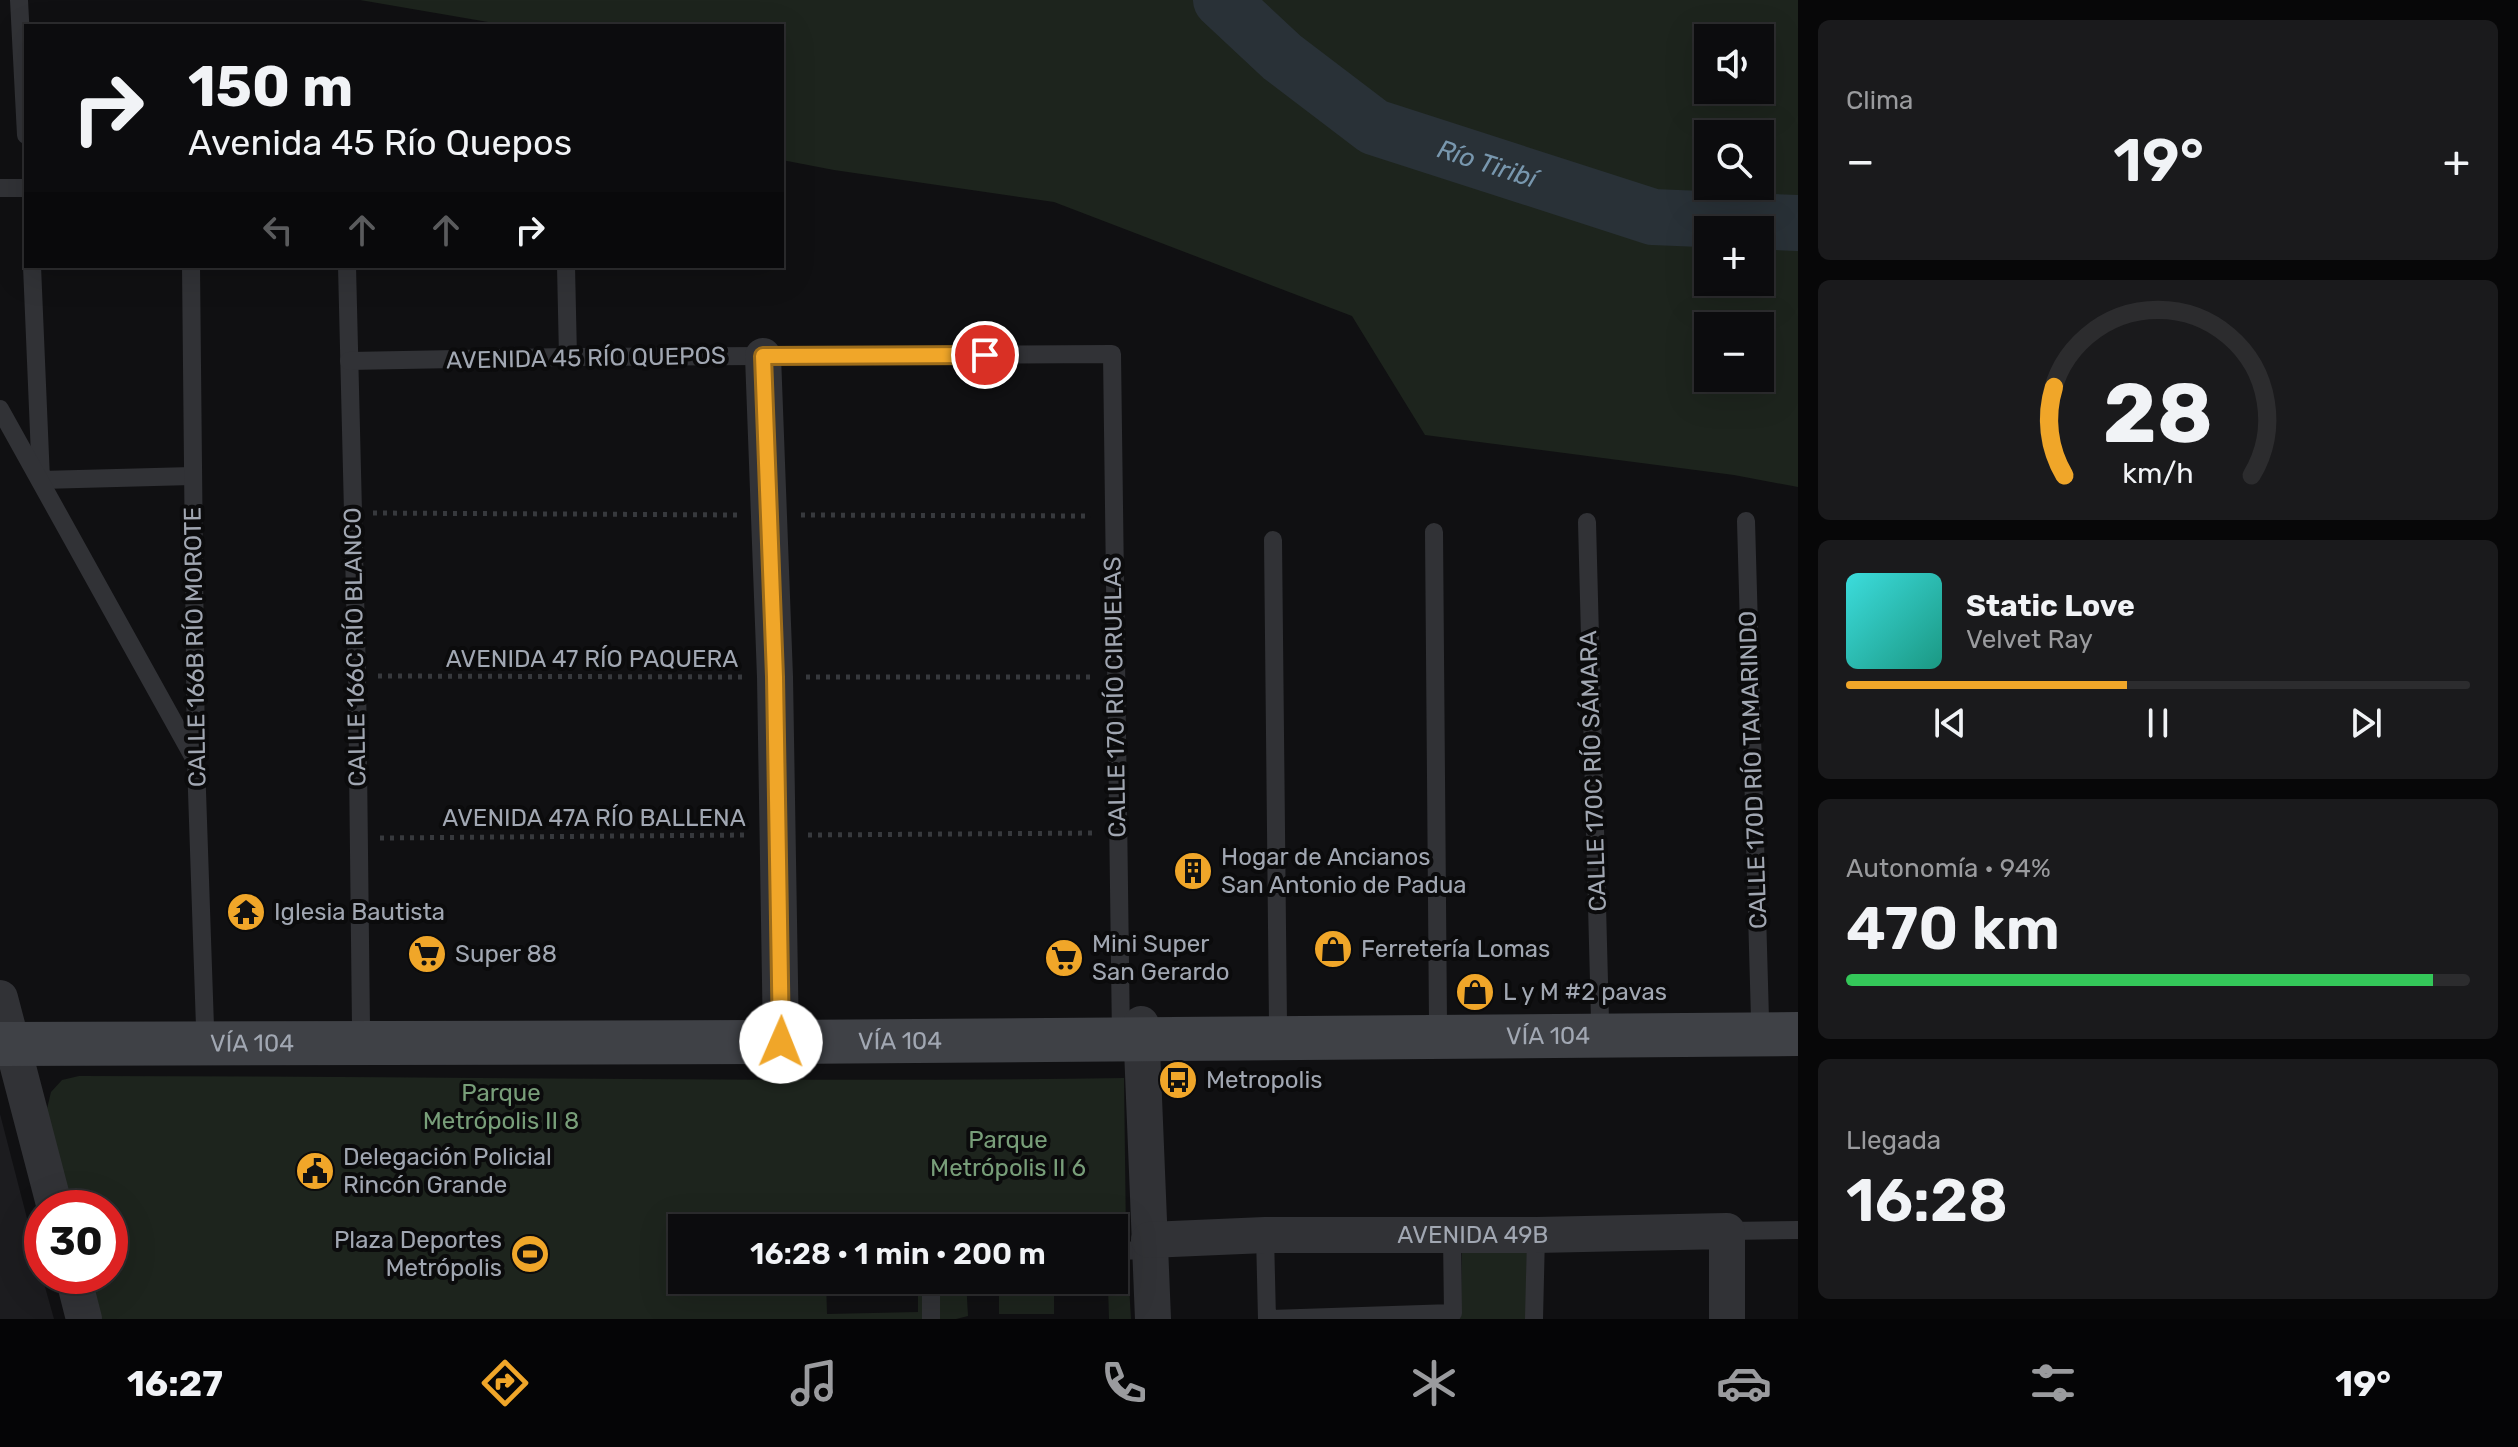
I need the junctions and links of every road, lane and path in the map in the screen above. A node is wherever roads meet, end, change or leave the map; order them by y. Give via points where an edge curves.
1 (19, 0) edge
2 (24, 96) edge
3 (0, 188) edge
4 (24, 188) edge
5 (32, 268) edge
6 (191, 268) edge
7 (347, 268) edge
8 (566, 268) edge
9 (1112, 354) joint
10 (763, 356) junction
11 (568, 357) junction
12 (349, 361) junction
13 (0, 409) edge
14 (192, 476) junction
15 (41, 480) junction
16 (1746, 521) dead end
17 (1587, 522) dead end
18 (1434, 532) dead end
19 (1273, 540) dead end
20 (357, 676) junction
21 (775, 677) junction
22 (1114, 677) junction
23 (196, 762) junction
24 (1117, 833) junction
25 (778, 835) junction
26 (359, 838) junction
27 (1600, 1020) junction
28 (1438, 1022) junction
29 (1278, 1023) junction
30 (1785, 1024) edge
31 (205, 1027) junction
32 (361, 1027) junction
33 (4, 1028) edge
34 (1131, 1032) junction
35 (782, 1034) junction
36 (50, 1190) edge
37 (1798, 1230) edge
38 (1727, 1231) junction
39 (1265, 1235) junction
40 (1536, 1235) junction
41 (1452, 1236) junction
42 (1137, 1247) edge
43 (78, 1294) edge
44 (931, 1294) edge
45 (84, 1319) edge
46 (931, 1319) edge
47 (1153, 1319) edge
48 (1267, 1319) edge
49 (1534, 1319) edge
50 (1727, 1319) edge

1 - 2 lane
3 - 4 lane
5 - 15 lane
6 - 14 lane, CALLE 166B RÍO MOROTE
7 - 12 lane, CALLE 166C RÍO BLANCO
8 - 11 lane
9 - 10 lane, AVENIDA 45 RÍO QUEPOS
9 - 22 lane, CALLE 170 RÍO CIRUELAS
10 - 11 lane, AVENIDA 45 RÍO QUEPOS
10 - 21 street
11 - 12 lane, AVENIDA 45 RÍO QUEPOS
12 - 20 lane, CALLE 166C RÍO BLANCO
13 - 15 lane
14 - 15 lane
14 - 23 lane, CALLE 166B RÍO MOROTE
15 - 23 lane
16 - 30 lane, CALLE 170D RÍO TAMARINDO
17 - 27 lane, CALLE 170C RÍO SÁMARA
18 - 28 lane
19 - 29 lane
20 - 21 path, AVENIDA 47 RÍO PAQUERA
20 - 26 lane, CALLE 166C RÍO BLANCO
21 - 22 path, AVENIDA 47 RÍO PAQUERA
21 - 25 street
22 - 24 lane, CALLE 170 RÍO CIRUELAS
23 - 31 lane, CALLE 166B RÍO MOROTE
24 - 25 path, AVENIDA 47A RÍO BALLENA
24 - 34 lane, CALLE 170 RÍO CIRUELAS
25 - 26 path, AVENIDA 47A RÍO BALLENA
25 - 35 street
26 - 32 lane, CALLE 166C RÍO BLANCO
27 - 28 main road, VÍA 104
27 - 30 main road, VÍA 104
28 - 29 main road, VÍA 104
29 - 34 main road, VÍA 104
30 - 34 main road, VÍA 104
31 - 32 main road, VÍA 104
31 - 33 main road, VÍA 104
32 - 35 main road, VÍA 104
33 - 35 main road, VÍA 104
33 - 36 street
34 - 35 main road, VÍA 104
34 - 42 street
37 - 38 lane, AVENIDA 49B
38 - 40 street, AVENIDA 49B
38 - 50 street
39 - 41 street, AVENIDA 49B
39 - 42 street, AVENIDA 49B
39 - 48 lane
40 - 41 street, AVENIDA 49B
40 - 49 lane
41 - 48 lane via 1453,1313
42 - 47 street
43 - 45 street
44 - 46 lane

